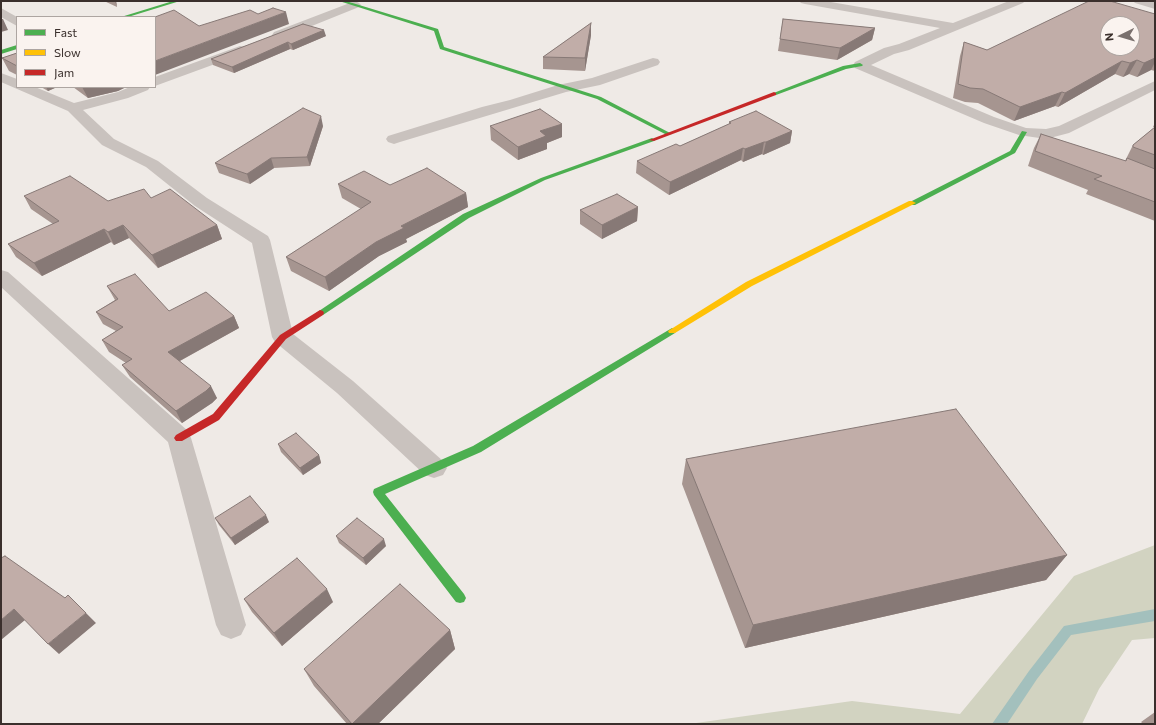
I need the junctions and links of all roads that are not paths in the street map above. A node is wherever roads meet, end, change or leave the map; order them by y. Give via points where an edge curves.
1 (178, 1) edge
2 (341, 1) edge
3 (805, 1) edge
4 (1019, 1) edge
5 (1139, 1) edge
6 (355, 5) junction
7 (1155, 5) edge
8 (1, 12) edge
9 (126, 16) edge
10 (16, 21) edge
11 (954, 27) junction
12 (264, 41) edge
13 (249, 46) edge
14 (16, 48) edge
15 (1, 52) edge
16 (653, 62) dead end
17 (860, 65) junction
18 (1, 77) edge
19 (156, 82) edge
20 (16, 84) edge
21 (1155, 85) edge
22 (25, 88) edge
23 (140, 88) edge
24 (563, 88) junction
25 (1137, 94) junction
26 (1155, 100) edge
27 (73, 108) junction
28 (1024, 132) junction
29 (669, 134) junction
30 (1046, 134) junction
31 (394, 139) dead end
32 (1069, 146) edge
33 (1, 276) edge
34 (283, 337) junction
35 (179, 438) junction
36 (434, 468) junction
37 (460, 598) dead end
38 (231, 625) dead end

1 - 9 street
2 - 6 street
3 - 11 street
4 - 11 street
5 - 7 street
6 - 12 street
6 - 24 street via 436,30 442,48
8 - 10 street
11 - 17 street
13 - 19 street
14 - 15 street
16 - 24 street via 595,82
17 - 28 street via 989,120
17 - 29 street via 845,66
18 - 20 street
21 - 25 street
22 - 27 street
23 - 27 street
24 - 29 street via 599,98
24 - 31 street
25 - 26 street
25 - 30 street via 1064,130
27 - 34 street via 108,142 152,164 201,202 261,240
28 - 30 street
28 - 36 street via 1013,152 749,284 477,449
29 - 34 street via 543,179 466,216
30 - 32 street
33 - 35 street
34 - 35 street via 216,417
34 - 36 street via 345,387
35 - 38 street
36 - 37 street via 378,492

